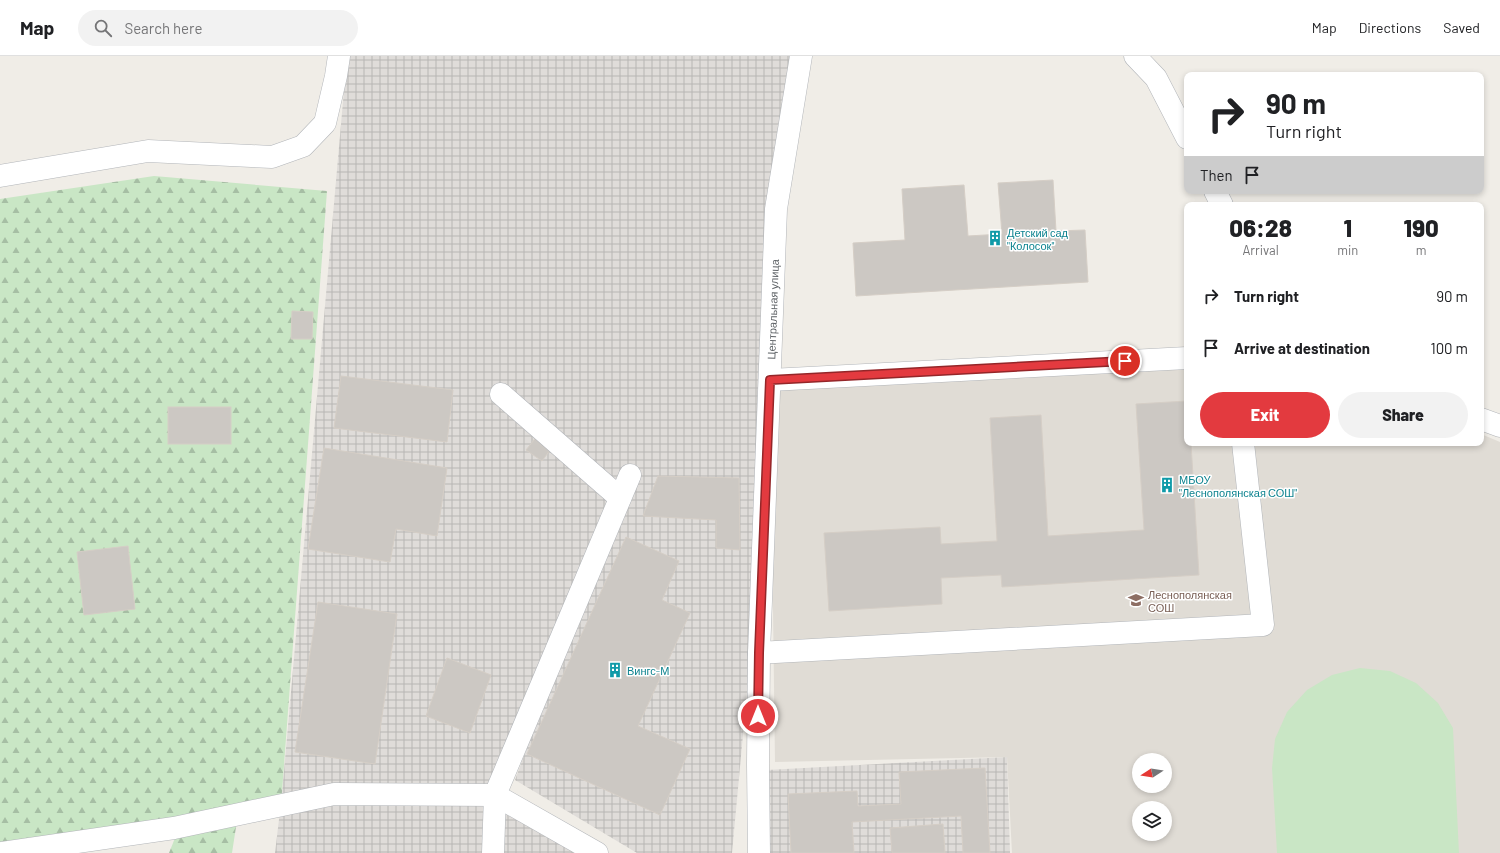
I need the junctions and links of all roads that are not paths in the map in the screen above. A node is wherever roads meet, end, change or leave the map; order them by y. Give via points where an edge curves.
1 (339, 56) edge
2 (801, 56) edge
3 (1135, 56) edge
4 (1184, 132) edge
5 (0, 176) edge
6 (1184, 358) edge
7 (770, 380) junction
8 (501, 394) dead end
9 (1484, 420) edge
10 (1500, 426) edge
11 (1243, 446) edge
12 (630, 475) dead end
13 (620, 498) junction
14 (759, 653) junction
15 (495, 795) junction
16 (2, 853) edge
17 (493, 853) edge
18 (597, 853) edge
19 (759, 853) edge

1 - 5 street via 325,123 303,146 272,157 148,151
2 - 7 street, Центральная улица via 776,209
3 - 4 street via 1156,78
6 - 7 street
7 - 14 street, Центральная улица
8 - 13 street
9 - 10 street
11 - 14 street via 1263,625
12 - 13 street
13 - 15 street
14 - 19 street, Центральная улица
15 - 16 street via 334,794 174,828
15 - 17 street
15 - 18 street

